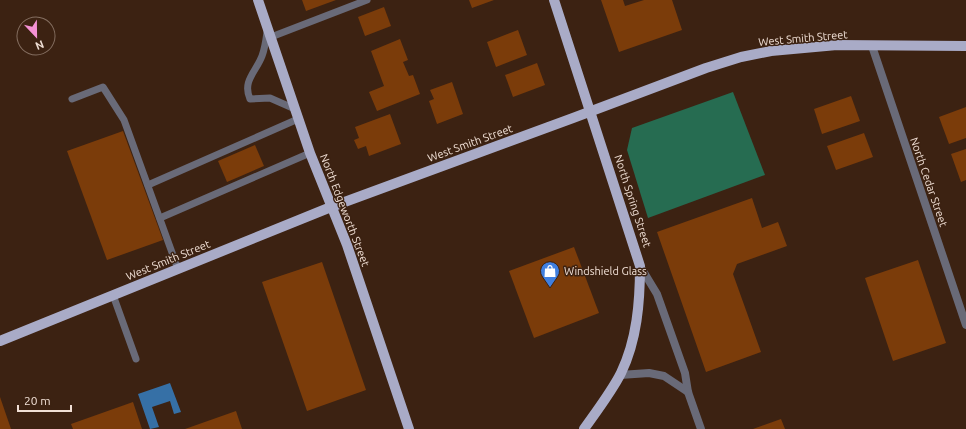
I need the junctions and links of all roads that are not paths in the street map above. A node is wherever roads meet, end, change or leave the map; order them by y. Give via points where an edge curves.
1 (258, 0) edge
2 (367, 0) edge
3 (554, 0) edge
4 (267, 26) junction
5 (271, 37) junction
6 (872, 46) junction
7 (966, 46) edge
8 (72, 99) dead end
9 (295, 109) junction
10 (591, 111) junction
11 (298, 119) junction
12 (310, 153) junction
13 (148, 186) junction
14 (331, 207) junction
15 (160, 218) junction
16 (640, 266) junction
17 (178, 269) junction
18 (113, 295) junction
19 (966, 325) edge
20 (0, 341) edge
21 (136, 359) dead end
22 (620, 374) junction
23 (688, 392) junction
24 (409, 429) edge
25 (584, 429) edge
26 (700, 429) edge

1 - 4 main road, North Edgeworth Street
2 - 5 lane
3 - 10 main road, North Spring Street
4 - 5 main road, North Edgeworth Street
4 - 9 lane via 262,57 248,83 247,92 250,99 270,98
5 - 9 main road, North Edgeworth Street
6 - 7 main road, West Smith Street
6 - 10 main road, West Smith Street via 837,45 772,50 741,57
6 - 19 street, North Cedar Street
8 - 13 lane via 104,87 124,120
9 - 11 main road, North Edgeworth Street
10 - 14 main road, West Smith Street
10 - 16 main road, North Spring Street
11 - 12 main road, North Edgeworth Street
11 - 13 lane
12 - 14 main road, North Edgeworth Street
12 - 15 lane
13 - 15 lane
14 - 17 main road, West Smith Street
14 - 24 main road, North Edgeworth Street via 347,245
15 - 17 lane
16 - 22 main road via 637,323 628,357
16 - 23 street, North Spring Street via 657,294 685,373
17 - 18 main road, West Smith Street
18 - 20 main road, West Smith Street
18 - 21 lane
22 - 23 street via 649,373 664,376
22 - 25 main road
23 - 26 street, North Spring Street

